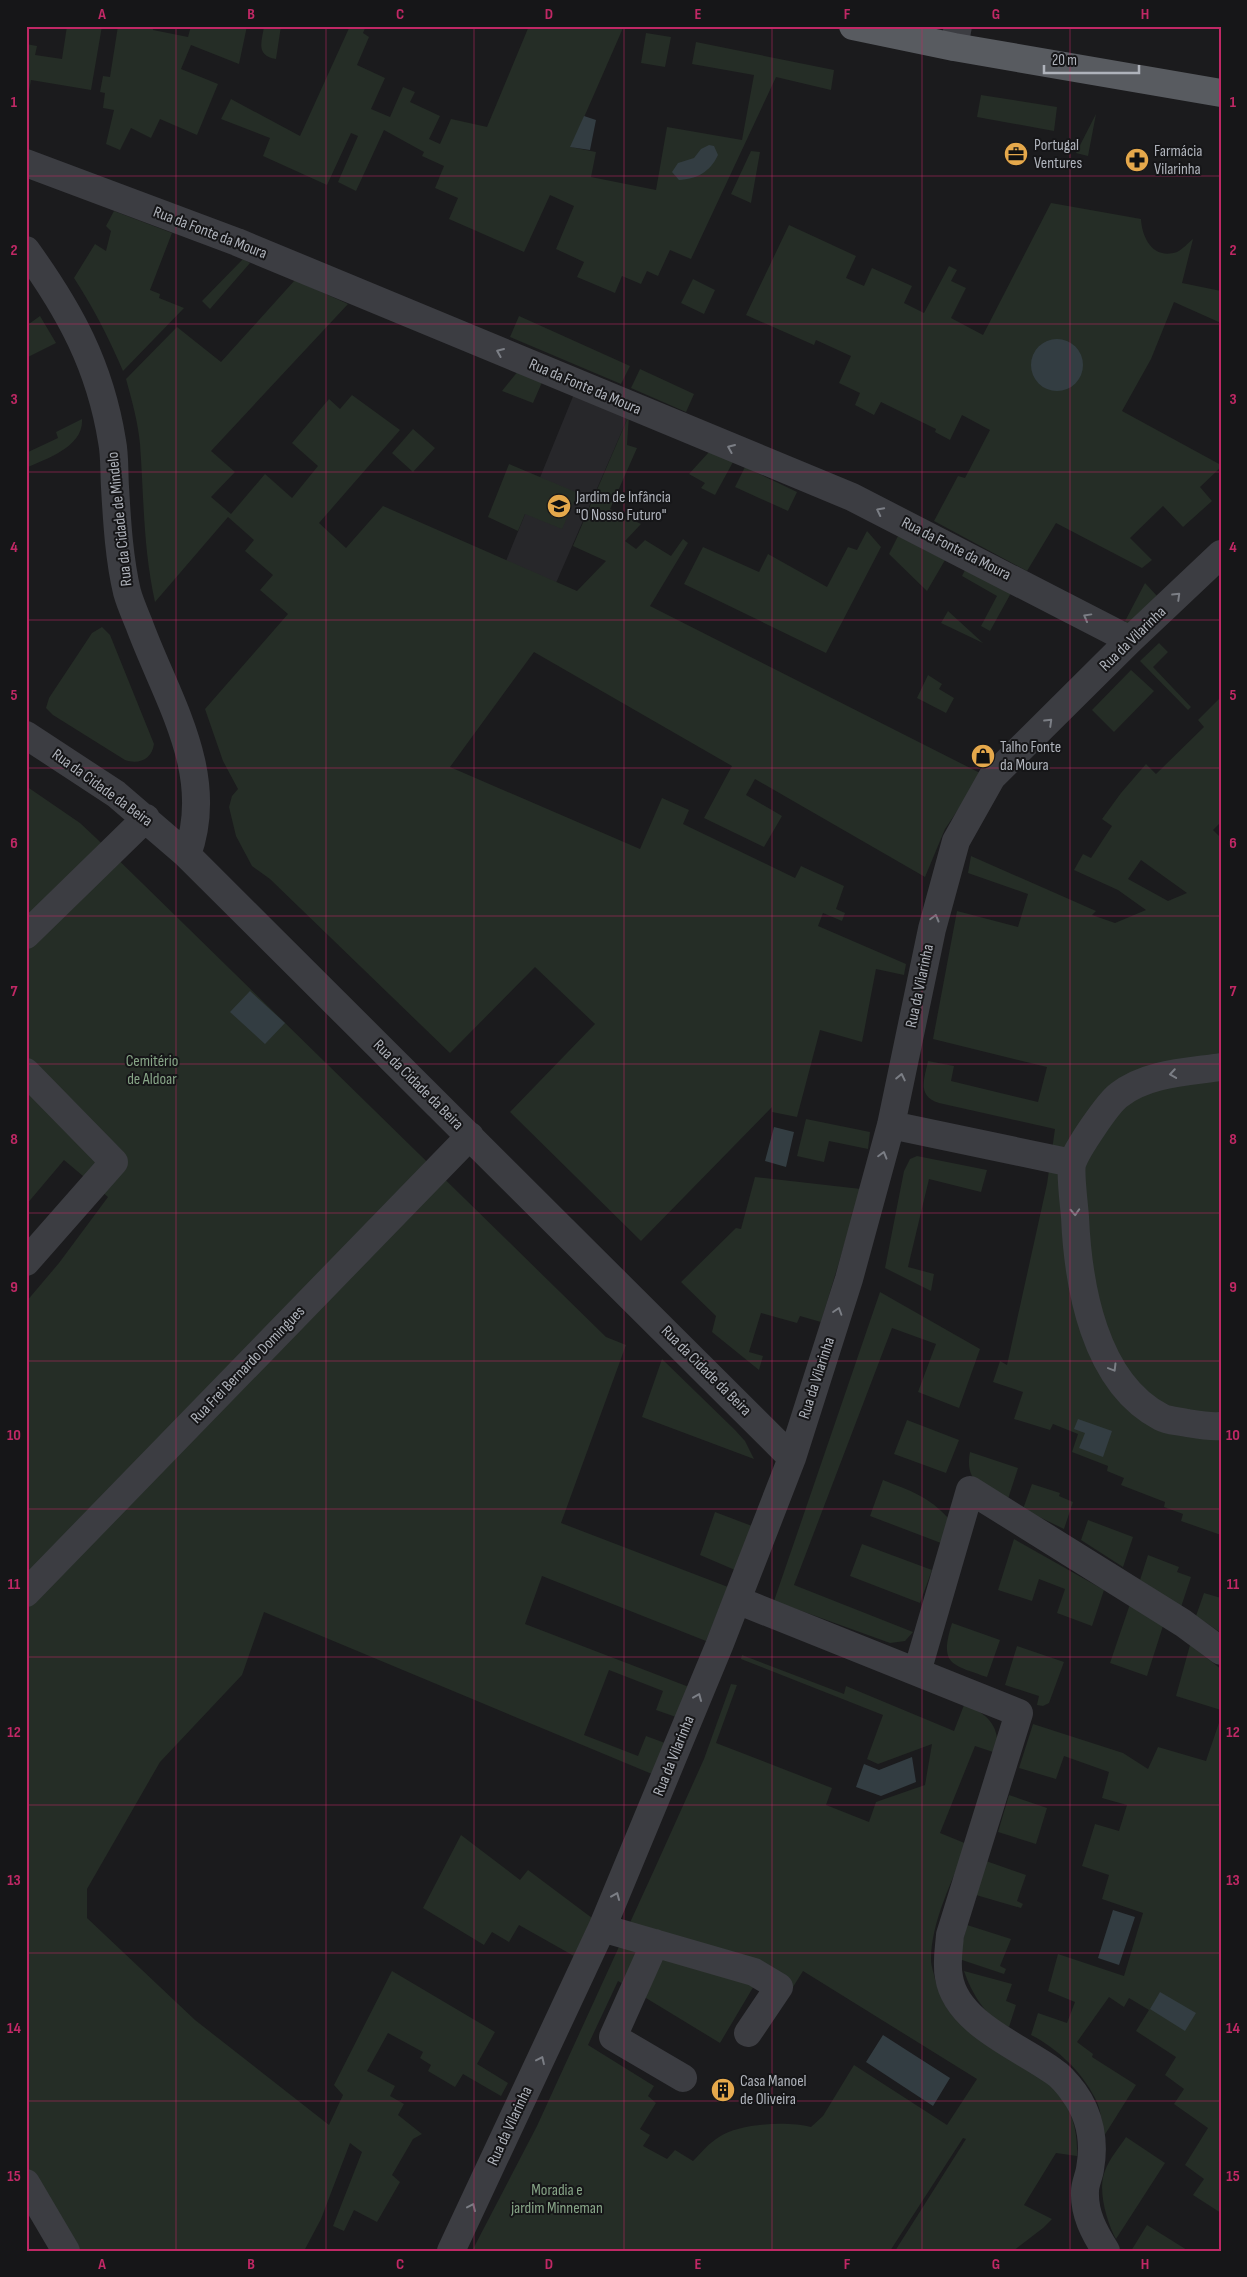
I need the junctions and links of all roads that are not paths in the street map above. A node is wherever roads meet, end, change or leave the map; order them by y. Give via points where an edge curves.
1 (853, 26) edge
2 (956, 37) edge
3 (1221, 93) edge
4 (26, 163) edge
5 (26, 250) edge
6 (1221, 554) edge
7 (1130, 640) junction
8 (26, 735) edge
9 (146, 818) junction
10 (187, 855) junction
11 (26, 934) edge
12 (1221, 1067) edge
13 (26, 1072) edge
14 (891, 1125) junction
15 (470, 1136) junction
16 (1072, 1164) junction
17 (26, 1262) edge
18 (1221, 1426) edge
19 (792, 1458) junction
20 (26, 1593) edge
21 (737, 1600) junction
22 (1221, 1651) edge
23 (916, 1672) junction
24 (602, 1928) junction
25 (656, 1944) junction
26 (748, 2033) dead end
27 (683, 2078) dead end
28 (26, 2183) edge
29 (66, 2251) edge
30 (451, 2251) edge
31 (1106, 2251) edge

1 - 2 main road
2 - 3 main road
7 -> 4 street, Rua da Fonte da Moura via 852,497 238,242
5 - 10 street, Rua da Cidade de Mindelo via 58,294 99,383 112,442 117,525 127,592 187,742 196,785 194,836
7 -> 6 street, Rua da Vilarinha
14 -> 7 street, Rua da Vilarinha via 932,929 956,841 992,777
8 - 9 street, Rua da Cidade da Beira via 116,794
9 - 10 street, Rua da Cidade da Beira
9 - 11 street
10 - 15 street, Rua da Cidade da Beira
12 -> 16 street via 1153,1078 1119,1095 1095,1124
13 - 17 street via 114,1162
14 - 16 street
19 -> 14 street, Rua da Vilarinha via 849,1279
15 - 19 street, Rua da Cidade da Beira
15 - 20 street, Rua Frei Bernardo Domingues
16 -> 18 street via 1081,1282 1092,1326 1112,1367 1135,1400 1163,1418
19 - 21 street, Rua da Vilarinha
21 - 23 street
24 -> 21 street, Rua da Vilarinha
22 - 23 street via 970,1490
23 - 31 street via 1019,1713 950,1935 949,1978 959,2002 976,2020 1055,2072 1074,2092 1086,2112 1092,2138 1091,2167 1085,2191 1089,2223
24 - 25 street
30 -> 24 street, Rua da Vilarinha
25 - 26 street via 754,1972 779,1986
25 - 27 street via 613,2037
28 - 29 street

